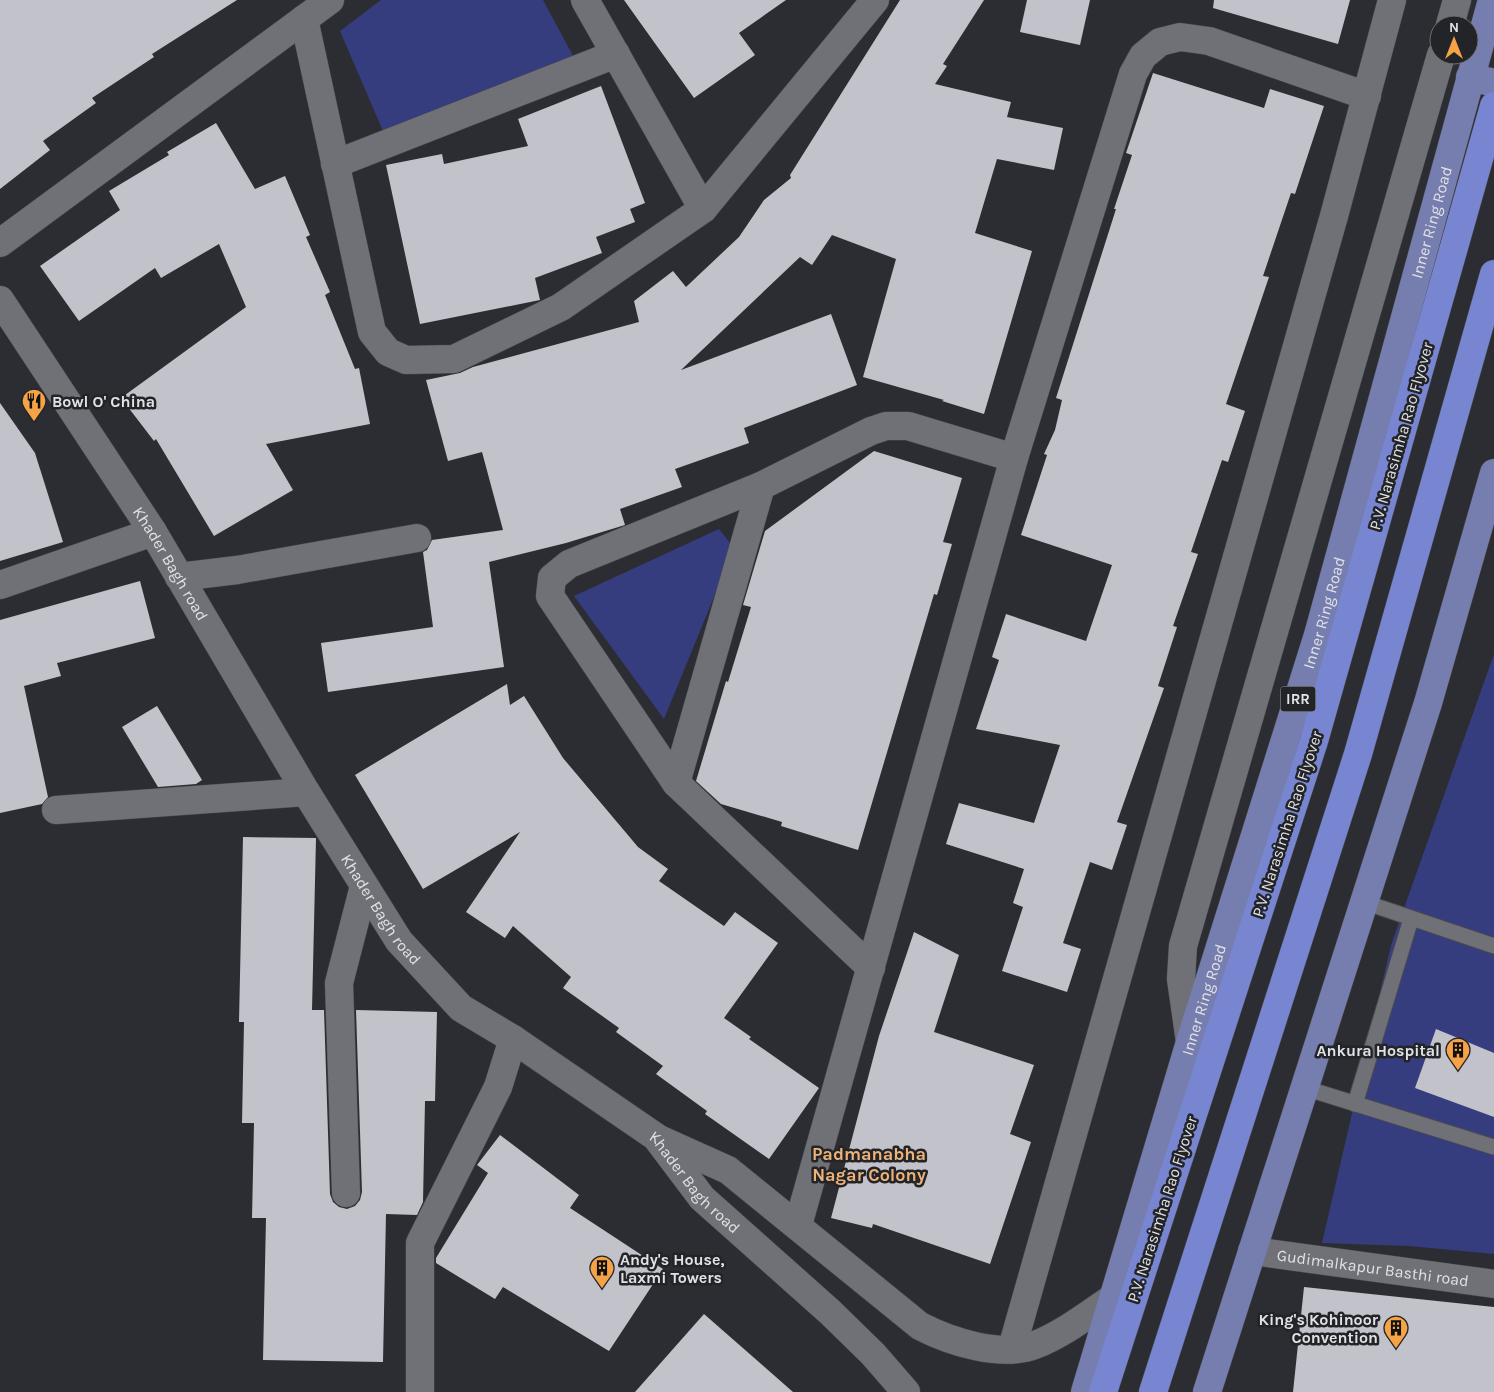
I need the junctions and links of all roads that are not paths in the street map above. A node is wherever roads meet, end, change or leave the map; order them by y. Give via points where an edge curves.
1 (330, 0) edge
2 (585, 0) edge
3 (875, 0) edge
4 (1392, 0) edge
5 (1457, 0) edge
6 (1492, 0) edge
7 (1453, 15) edge
8 (304, 20) junction
9 (1488, 37) edge
10 (616, 54) junction
11 (1438, 65) edge
12 (1482, 80) edge
13 (1367, 96) junction
14 (1494, 106) edge
15 (335, 164) junction
16 (703, 209) junction
17 (0, 243) edge
18 (1494, 274) edge
19 (0, 300) edge
20 (1014, 458) junction
21 (1494, 473) edge
22 (761, 486) junction
23 (153, 532) junction
24 (417, 538) dead end
25 (179, 577) junction
26 (0, 585) edge
27 (676, 783) junction
28 (306, 792) junction
29 (56, 810) dead end
30 (364, 886) junction
31 (1364, 902) junction
32 (1412, 919) junction
33 (1494, 946) edge
34 (871, 968) junction
35 (513, 1039) junction
36 (1190, 1042) junction
37 (1305, 1088) junction
38 (1355, 1104) junction
39 (656, 1137) junction
40 (1494, 1146) edge
41 (346, 1193) dead end
42 (798, 1225) junction
43 (1252, 1251) junction
44 (1494, 1284) edge
45 (1114, 1298) junction
46 (1012, 1348) junction
47 (420, 1392) edge
48 (906, 1392) edge
49 (1084, 1392) edge
50 (1103, 1392) edge
51 (1153, 1392) edge
52 (1207, 1392) edge

1 - 8 street
2 - 10 street
3 - 16 street
4 - 13 street
5 - 7 street
6 - 9 main road, Inner Ring Road / IRR
8 - 15 street
8 - 17 street
9 - 12 main road, Inner Ring Road / IRR
10 - 15 street
10 - 16 street
11 - 36 street via 1183,946 1181,979
12 - 36 main road, Inner Ring Road / IRR via 1318,634
13 - 20 street via 1209,41 1180,37 1160,42 1143,56 1133,74
13 - 46 street
14 - 50 highway, P.V. Narasimha Rao Flyover via 1314,741
15 - 16 street via 372,332 388,352 406,360 454,359 561,307
18 - 51 highway via 1358,754
19 - 23 street, Khader Bagh road
20 - 22 street via 908,426 886,426
20 - 34 street
21 - 31 main road via 1428,702
22 - 27 street
22 - 27 street via 569,564 552,578 550,596
23 - 25 street, Khader Bagh road
23 - 26 street
24 - 25 street
25 - 28 street, Khader Bagh road
27 - 34 street
28 - 29 street
28 - 30 street, Khader Bagh road
30 - 35 street, Khader Bagh road via 399,941 461,1008
30 - 41 street via 339,983
31 - 32 lane
31 - 37 main road
32 - 33 lane
32 - 38 lane
34 - 42 street
35 - 39 street, Khader Bagh road
35 - 47 street via 498,1086 420,1243
36 - 45 main road, Inner Ring Road / IRR
37 - 38 lane
37 - 43 main road
38 - 40 lane
39 - 42 street via 728,1170
39 - 48 street, Khader Bagh road via 702,1198 830,1312
42 - 46 street via 920,1326 942,1337 988,1349
43 - 44 street, Gudimalkapur Basthi road
43 - 52 main road
45 - 46 street via 1034,1346
45 - 49 main road, Inner Ring Road / IRR

